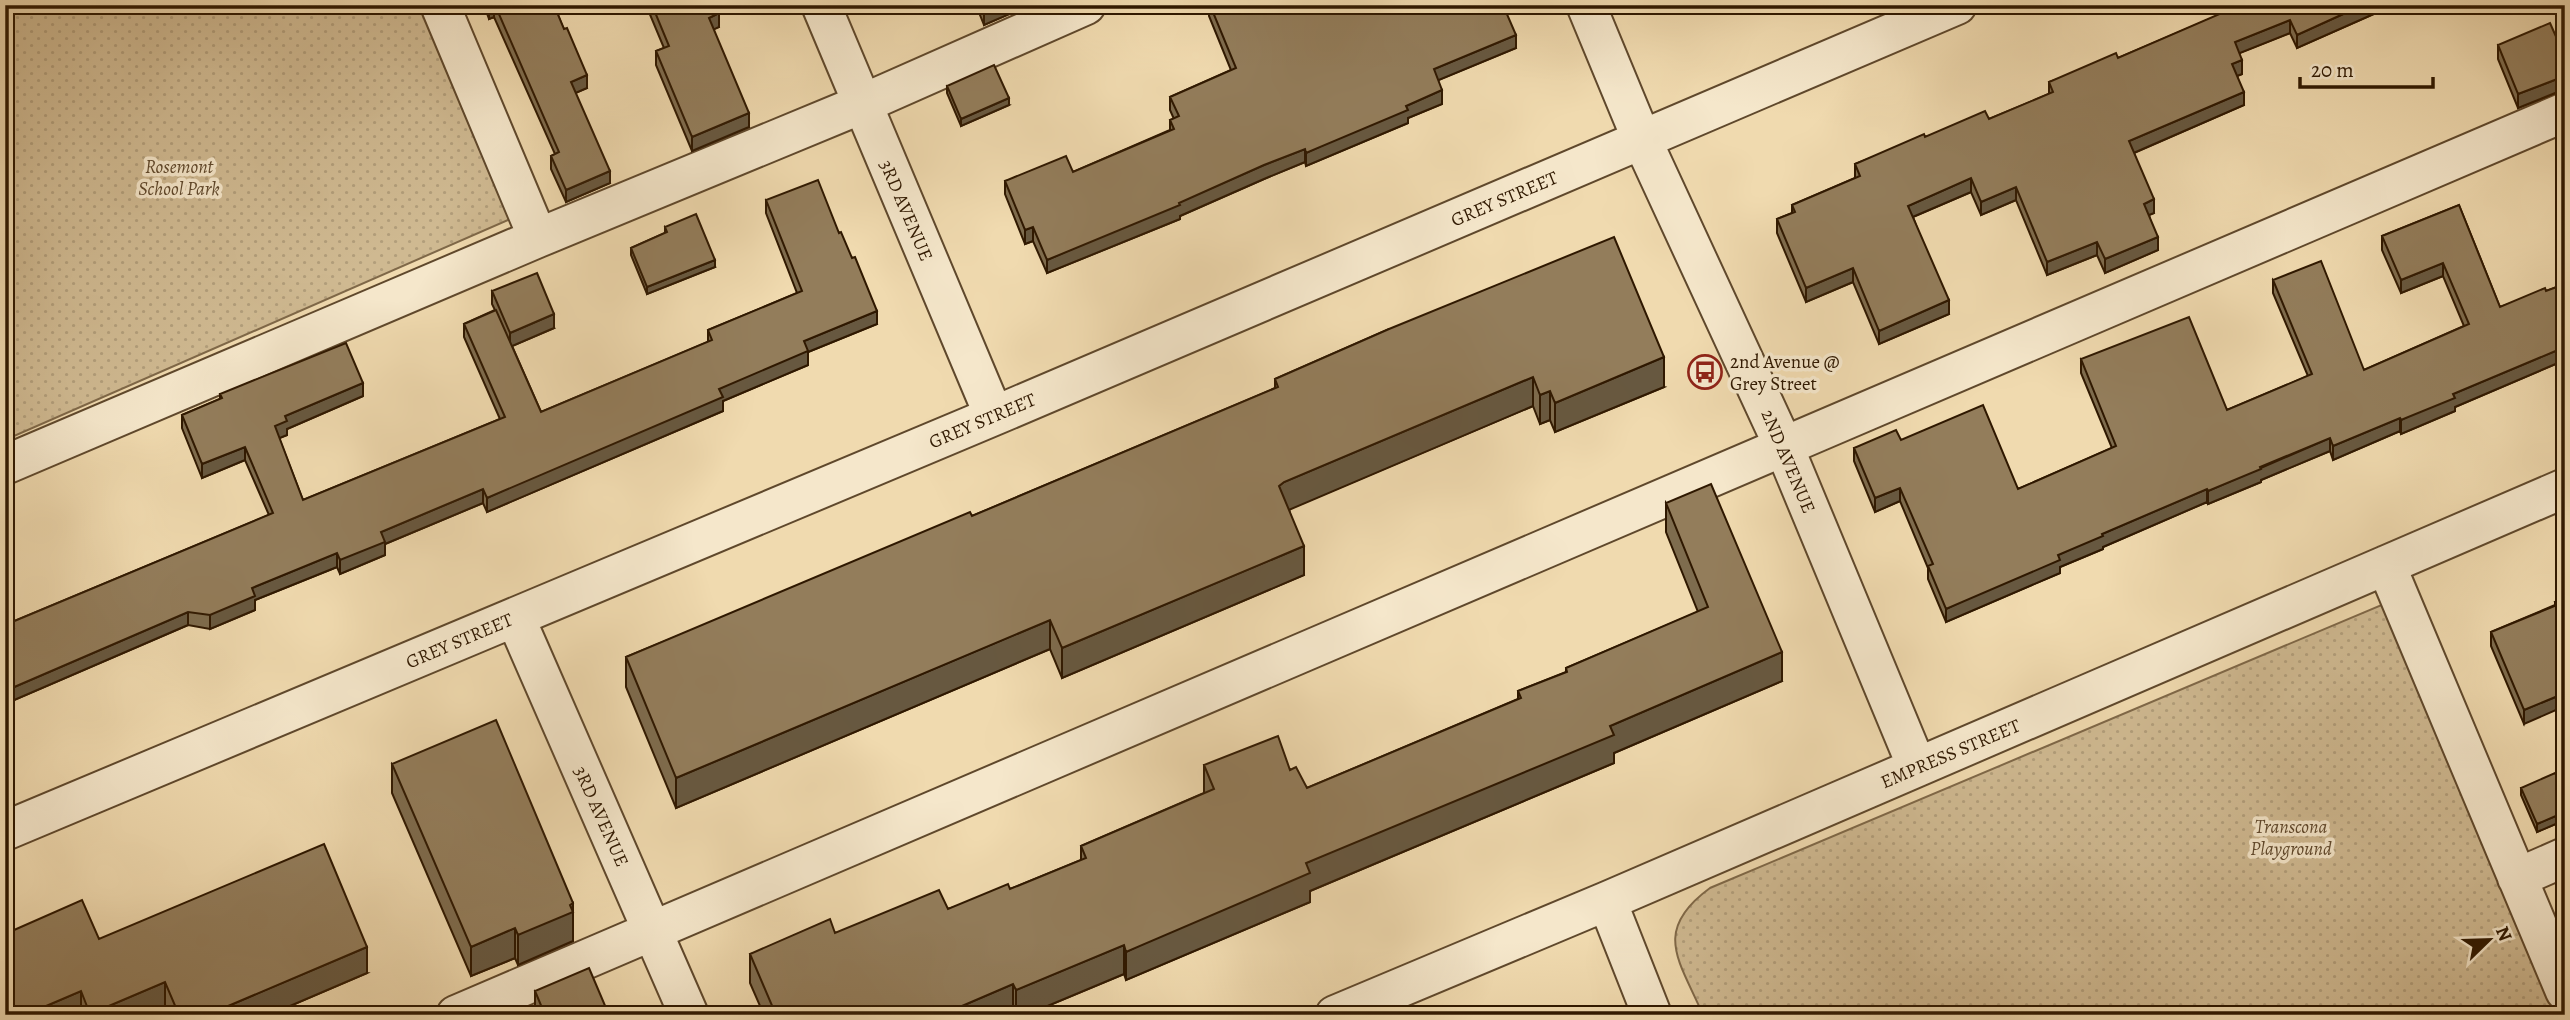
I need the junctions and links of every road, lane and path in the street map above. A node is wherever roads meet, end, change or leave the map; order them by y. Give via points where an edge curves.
1 (440, 5) edge
2 (821, 5) edge
3 (1086, 5) edge
4 (1586, 5) edge
5 (1957, 5) edge
6 (862, 104) junction
7 (2565, 112) edge
8 (1642, 139) junction
9 (538, 238) junction
10 (994, 416) junction
11 (1784, 447) junction
12 (5, 465) edge
13 (2565, 488) edge
14 (2386, 565) junction
15 (515, 617) junction
16 (1917, 767) junction
17 (5, 831) edge
18 (2565, 857) edge
19 (2517, 878) junction
20 (1607, 901) junction
21 (652, 931) junction
22 (2565, 991) edge
23 (478, 1011) edge
24 (689, 1015) edge
25 (1335, 1015) edge
26 (1652, 1015) edge

1 - 9 street
2 - 6 street, 3RD AVENUE
3 - 6 street
4 - 8 street, 2ND AVENUE
5 - 8 street, GREY STREET
6 - 9 street
6 - 10 street, 3RD AVENUE
7 - 11 street
8 - 10 street, GREY STREET
8 - 11 street, 2ND AVENUE
9 - 12 street
10 - 15 street, GREY STREET
11 - 16 street, 2ND AVENUE
11 - 21 street
13 - 14 street, EMPRESS STREET
14 - 16 street, EMPRESS STREET
14 - 19 street
15 - 17 street, GREY STREET
15 - 21 street, 3RD AVENUE
16 - 20 street, EMPRESS STREET
18 - 19 street
19 - 22 street
20 - 25 street, EMPRESS STREET
20 - 26 street
21 - 23 street
21 - 24 street, 3RD AVENUE

